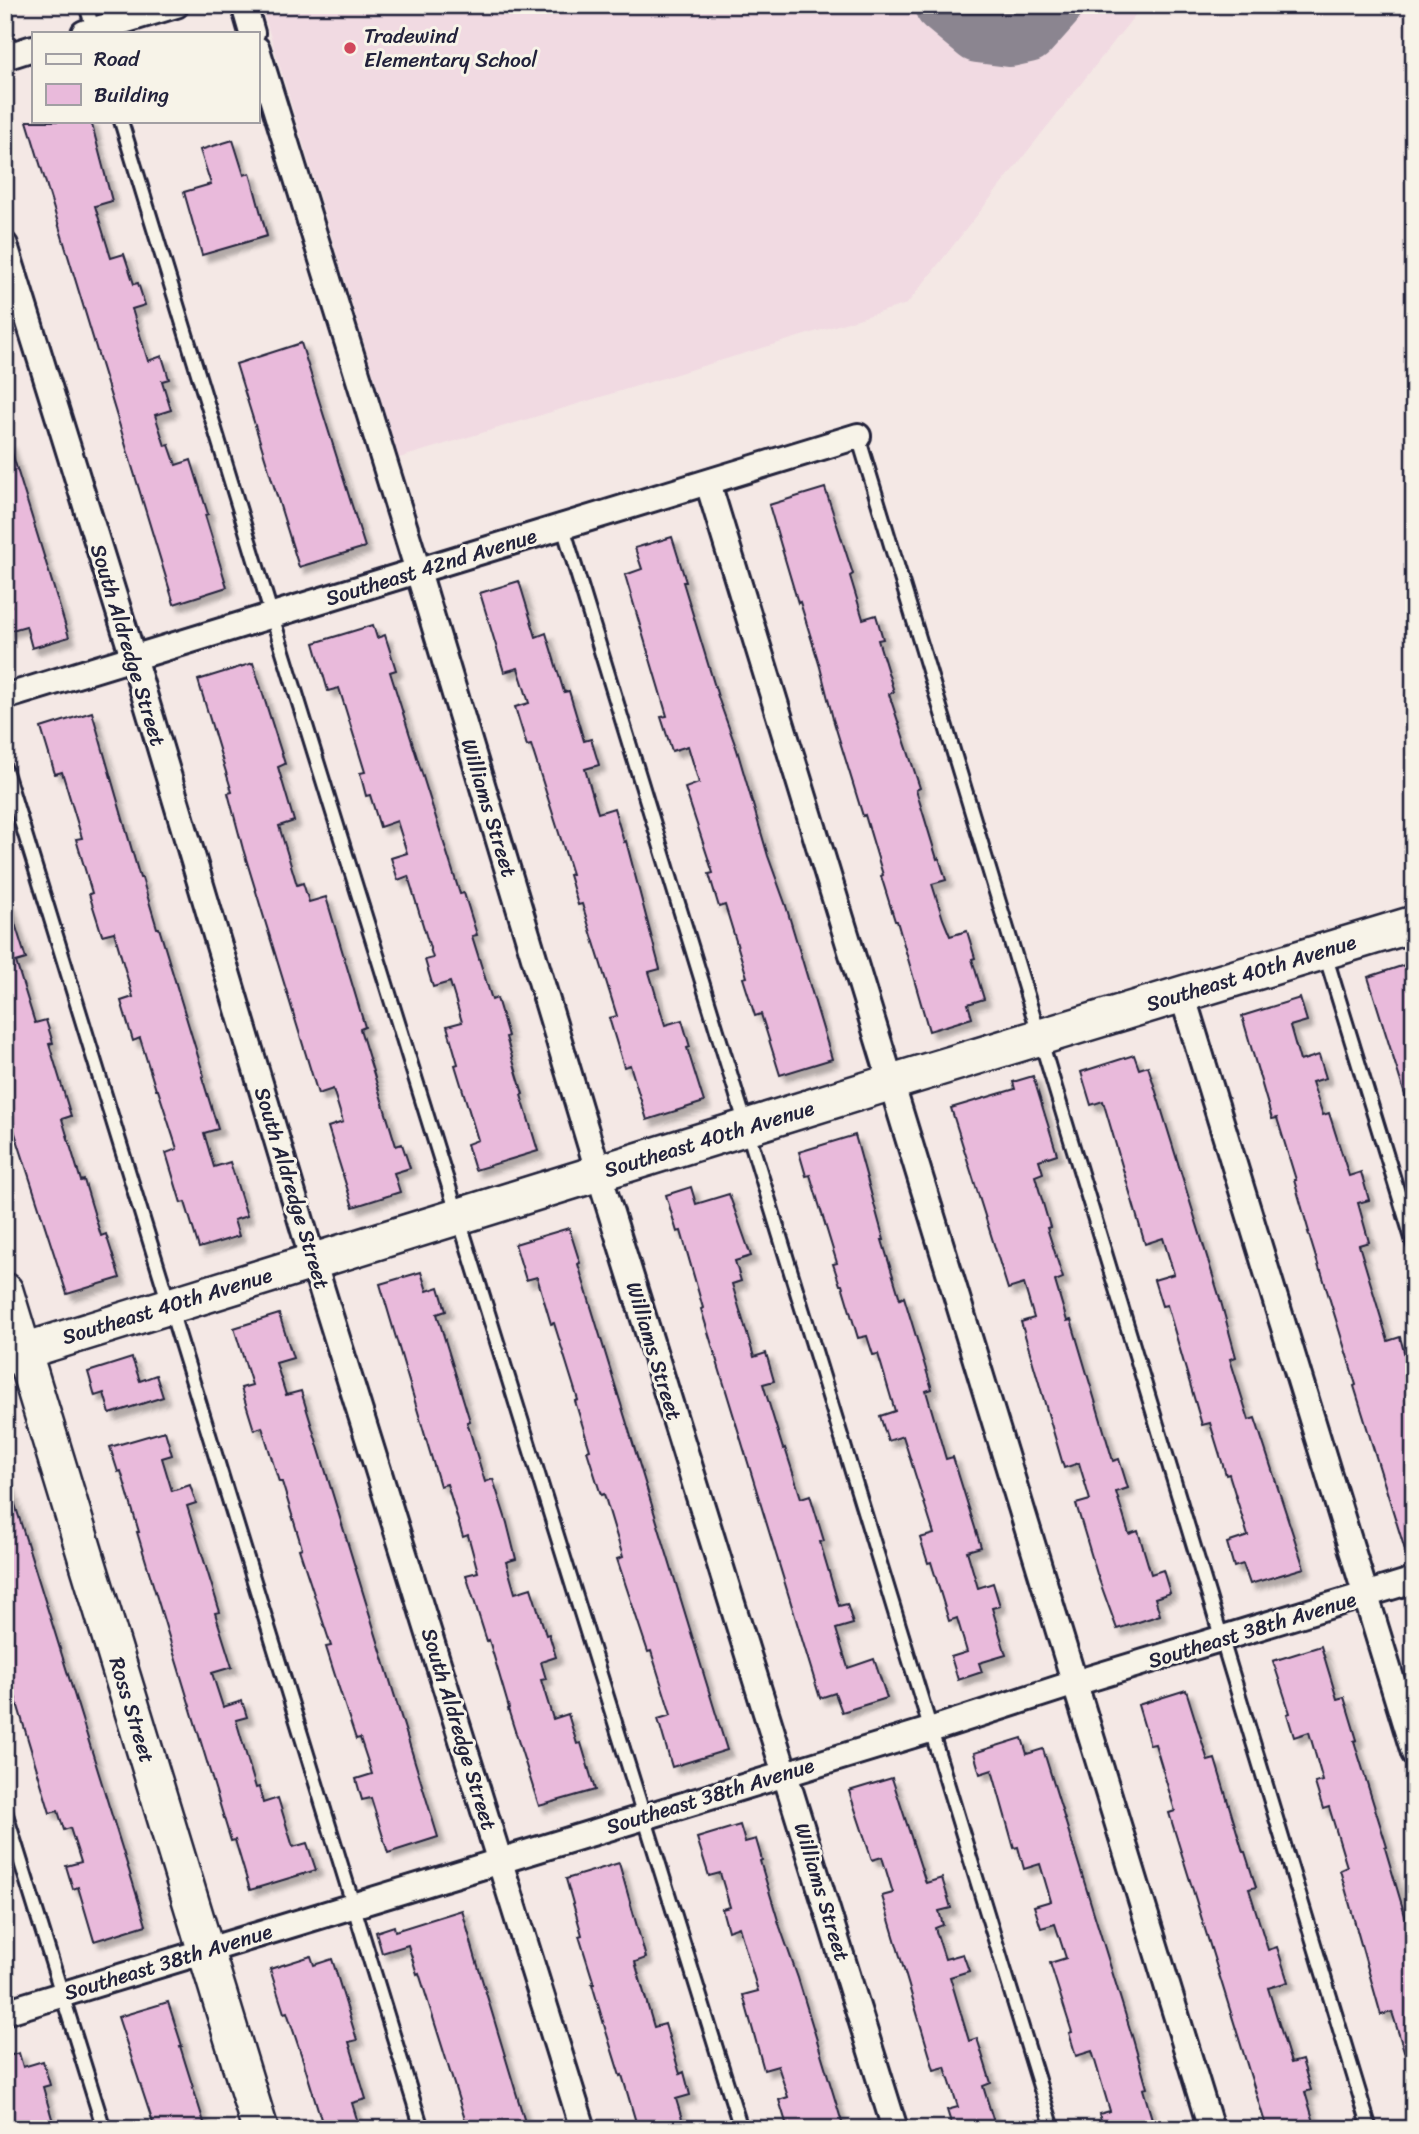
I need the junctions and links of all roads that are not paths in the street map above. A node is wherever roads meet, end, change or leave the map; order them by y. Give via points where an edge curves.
1 (86, 5) edge
2 (176, 5) edge
3 (244, 5) edge
4 (91, 32) edge
5 (252, 32) edge
6 (32, 48) edge
7 (259, 55) edge
8 (5, 57) edge
9 (121, 122) edge
10 (5, 245) edge
11 (858, 436) joint
12 (708, 482) junction
13 (563, 527) junction
14 (418, 571) junction
15 (272, 615) junction
16 (133, 657) junction
17 (5, 697) edge
18 (5, 769) edge
19 (1414, 924) edge
20 (1324, 951) junction
21 (1182, 993) junction
22 (1039, 1038) junction
23 (891, 1082) junction
24 (746, 1128) junction
25 (599, 1174) junction
26 (458, 1217) junction
27 (1414, 1245) edge
28 (313, 1261) junction
29 (5, 1291) edge
30 (170, 1307) junction
31 (15, 1354) edge
32 (1414, 1580) edge
33 (1366, 1595) junction
34 (1221, 1640) junction
35 (1075, 1684) junction
36 (933, 1729) junction
37 (1414, 1753) edge
38 (785, 1773) junction
39 (5, 1811) edge
40 (645, 1816) junction
41 (499, 1861) junction
42 (355, 1906) junction
43 (205, 1951) junction
44 (62, 1994) junction
45 (5, 2012) edge
46 (104, 2129) edge
47 (260, 2129) edge
48 (422, 2129) edge
49 (583, 2129) edge
50 (741, 2129) edge
51 (895, 2129) edge
52 (1053, 2129) edge
53 (1211, 2129) edge
54 (1370, 2129) edge

1 - 4 lane
2 - 4 street
3 - 5 street
6 - 8 street
7 - 14 street, Williams Street
9 - 15 lane
10 - 16 street, South Aldredge Street
11 - 12 street, Southeast 42nd Avenue
11 - 22 lane
12 - 13 street, Southeast 42nd Avenue
12 - 23 street
13 - 14 street, Southeast 42nd Avenue
13 - 24 lane
14 - 15 street, Southeast 42nd Avenue
14 - 25 street, Williams Street
15 - 16 street, Southeast 42nd Avenue
15 - 26 lane
16 - 17 street, Southeast 42nd Avenue
16 - 28 street, South Aldredge Street
18 - 30 lane
19 - 20 street, Southeast 40th Avenue
20 - 21 street, Southeast 40th Avenue
20 - 27 lane
21 - 22 street, Southeast 40th Avenue
21 - 33 street
22 - 23 street, Southeast 40th Avenue
22 - 34 lane
23 - 24 street, Southeast 40th Avenue
23 - 35 street
24 - 25 street, Southeast 40th Avenue
24 - 36 lane
25 - 26 street, Southeast 40th Avenue
25 - 38 street, Williams Street
26 - 28 street, Southeast 40th Avenue
26 - 40 lane
28 - 30 street, Southeast 40th Avenue
28 - 41 street, South Aldredge Street
29 - 31 street, Ross Street
30 - 31 street, Southeast 40th Avenue
30 - 42 lane
31 - 43 street, Ross Street
32 - 33 street, Southeast 38th Avenue
33 - 34 street, Southeast 38th Avenue
33 - 37 street
34 - 35 street, Southeast 38th Avenue
34 - 54 lane
35 - 36 street, Southeast 38th Avenue
35 - 53 street
36 - 38 street, Southeast 38th Avenue
36 - 52 lane
38 - 40 street, Southeast 38th Avenue
38 - 51 street, Williams Street
39 - 44 lane
40 - 41 street, Southeast 38th Avenue
40 - 50 lane
41 - 42 street, Southeast 38th Avenue
41 - 49 street, South Aldredge Street
42 - 43 street, Southeast 38th Avenue
42 - 48 lane
43 - 44 street, Southeast 38th Avenue
43 - 47 street, Ross Street
44 - 45 street, Southeast 38th Avenue
44 - 46 lane

